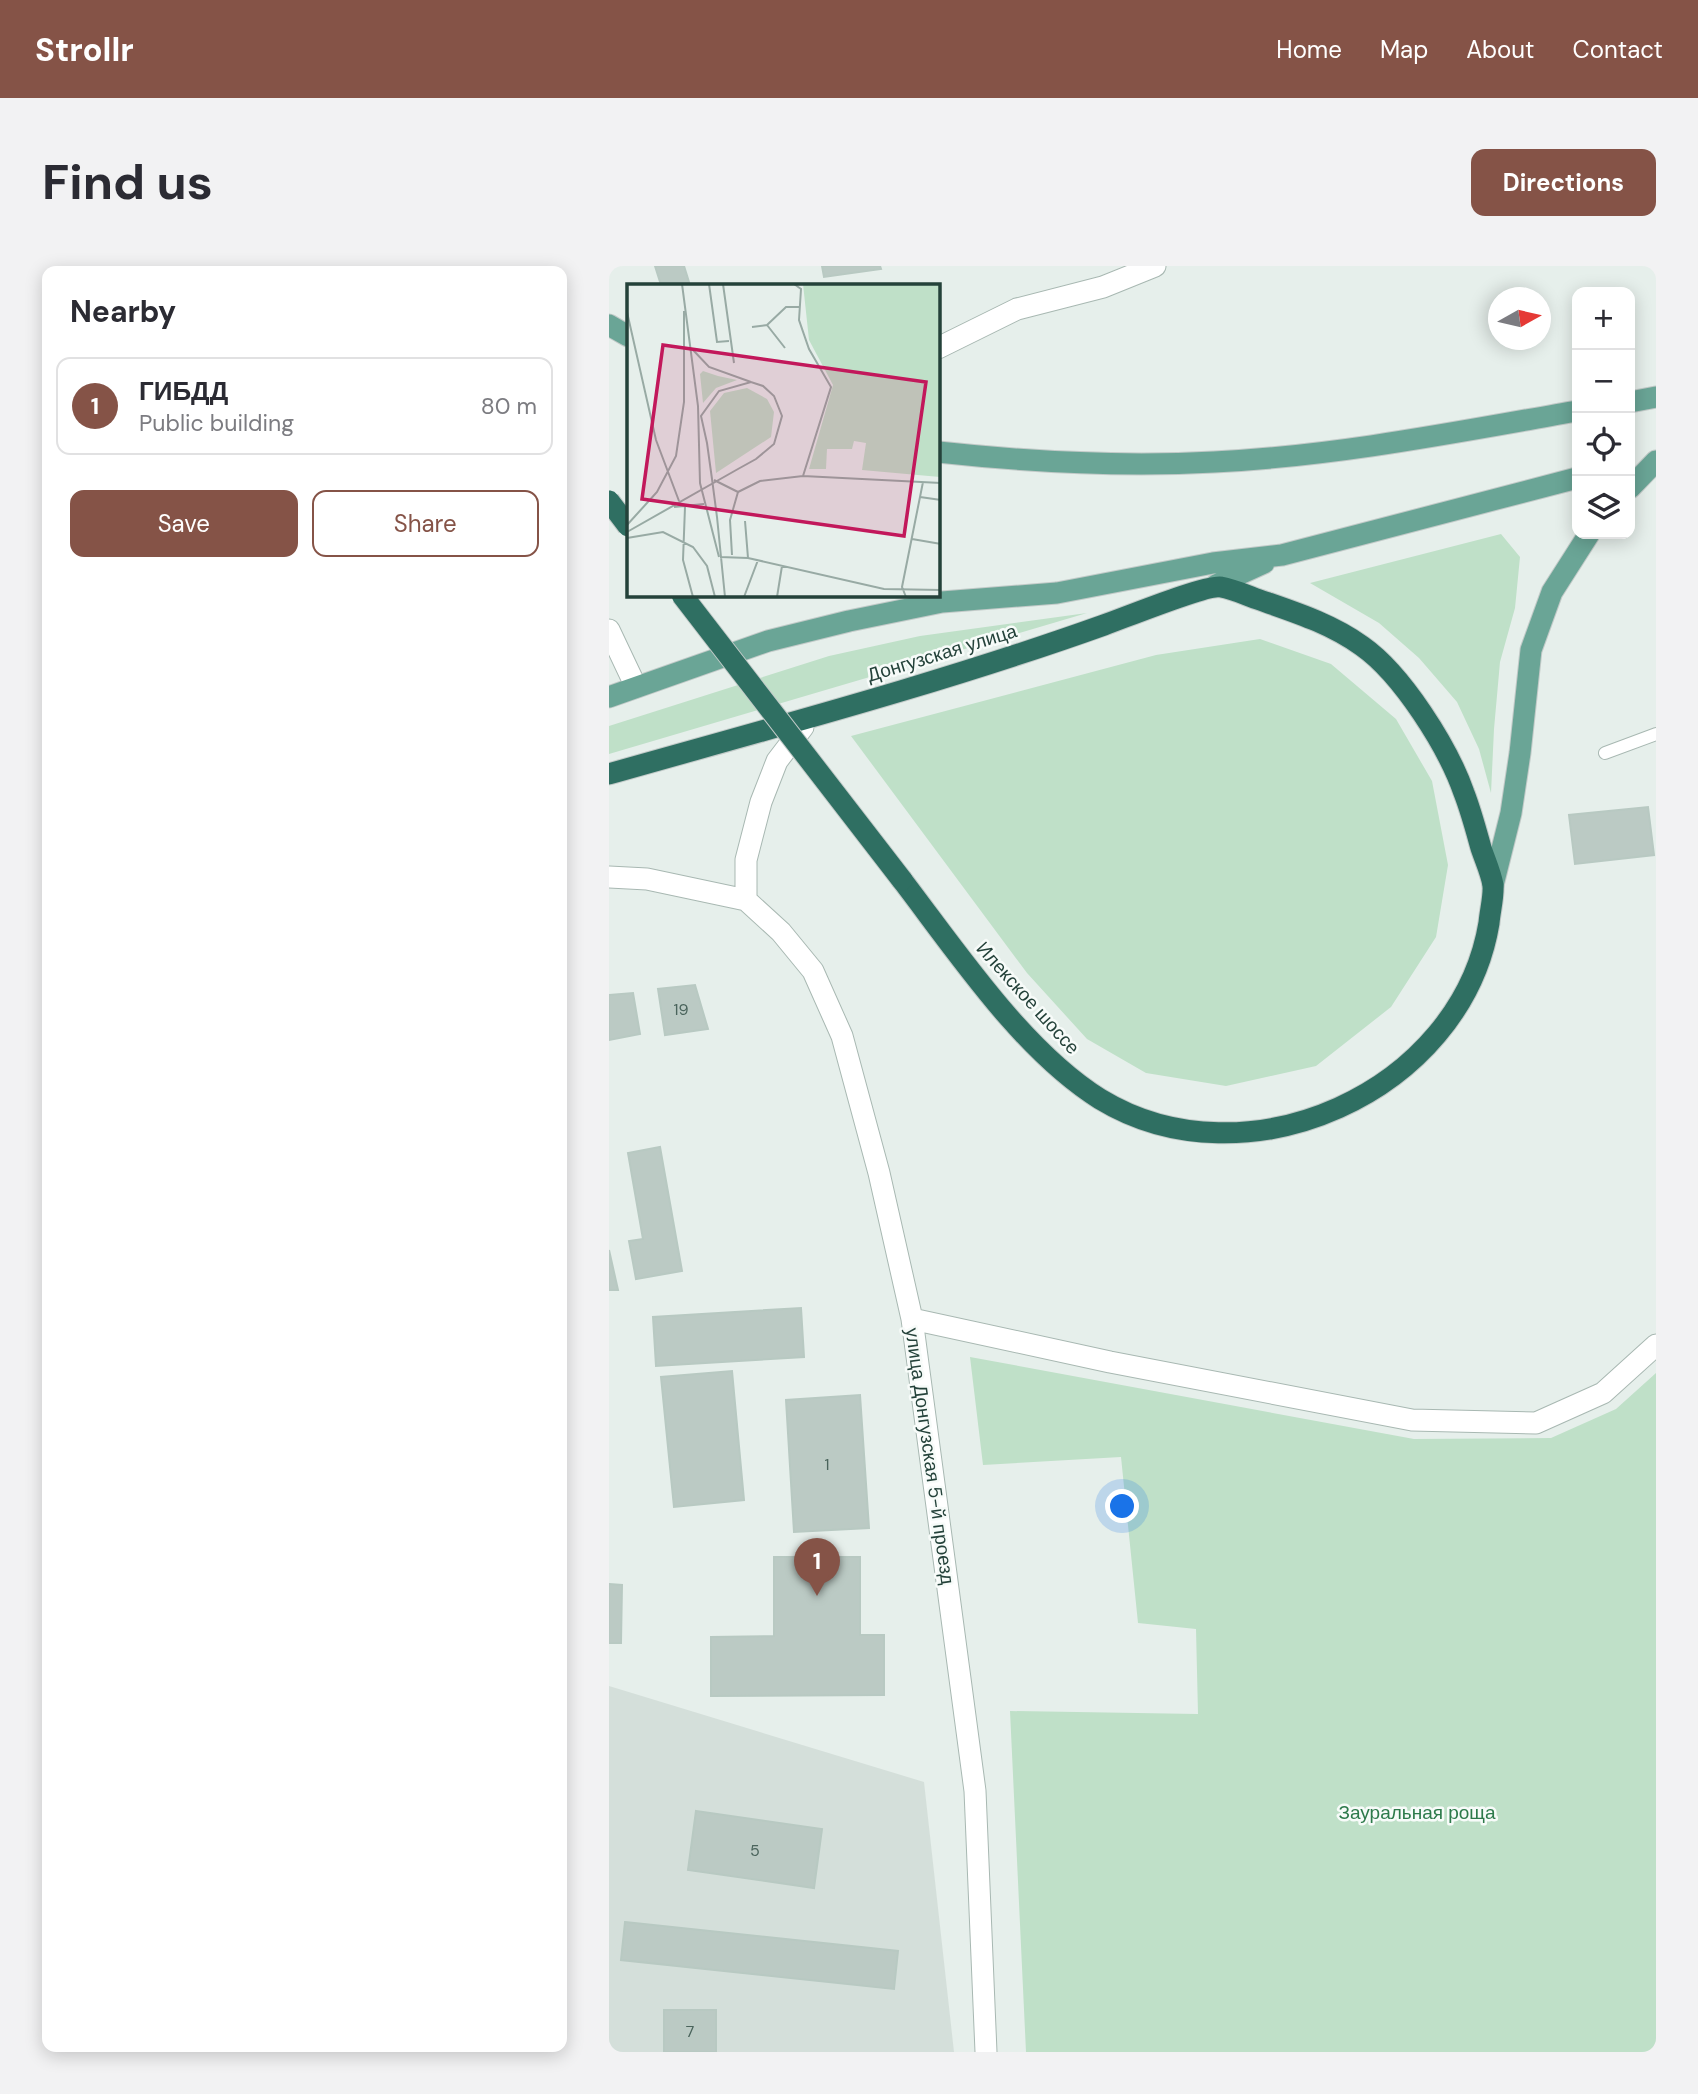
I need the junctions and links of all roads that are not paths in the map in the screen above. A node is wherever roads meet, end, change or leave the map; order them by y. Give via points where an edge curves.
1 (1155, 266) edge
2 (609, 325) edge
3 (627, 335) edge
4 (940, 347) edge
5 (1656, 397) edge
6 (1635, 401) edge
7 (1572, 412) edge
8 (940, 452) edge
9 (1656, 459) edge
10 (1635, 463) edge
11 (1572, 479) edge
12 (1635, 482) edge
13 (609, 501) edge
14 (627, 518) edge
15 (609, 524) edge
16 (627, 525) edge
17 (1586, 539) edge
18 (1282, 555) junction
19 (1216, 585) junction
20 (684, 597) edge
21 (609, 630) edge
22 (636, 687) junction
23 (609, 697) edge
24 (811, 717) junction
25 (1656, 734) edge
26 (1605, 753) dead end
27 (609, 774) edge
28 (609, 877) edge
29 (1493, 886) junction
30 (746, 900) junction
31 (912, 1319) junction
32 (1656, 1345) edge
33 (986, 2052) edge

1 - 4 street via 1104,287 1017,309
2 - 3 main road
5 - 6 main road
7 - 8 main road via 1416,439 1214,462 1027,461
9 - 10 main road
9 - 12 main road
11 - 18 main road, Донгузская улица
13 - 16 highway, bridge
14 - 15 street
17 - 29 main road via 1552,592 1531,650 1511,813
18 - 19 main road, Донгузская улица
18 - 22 main road, Донгузская улица via 1213,563 1057,593 942,603 849,621 768,641
19 - 24 highway, Донгузская улица via 1044,646
19 - 29 highway via 1320,621 1364,647 1402,684 1463,789
20 - 29 highway, Илекское шоссе, bridge via 987,991 1054,1066 1134,1116 1176,1128 1252,1132 1294,1125 1337,1110 1377,1088 1423,1051 1455,1012 1476,970
21 - 22 street
22 - 23 main road, Донгузская улица
24 - 27 highway, Донгузская улица
24 - 30 street via 776,761 761,802 746,860
25 - 26 lane
28 - 30 street via 647,879
30 - 31 street, улица Донгузская 5-й проезд via 813,971 842,1036
31 - 32 street via 1412,1420 1536,1423 1603,1393
31 - 33 street, улица Донгузская 5-й проезд via 975,1791

